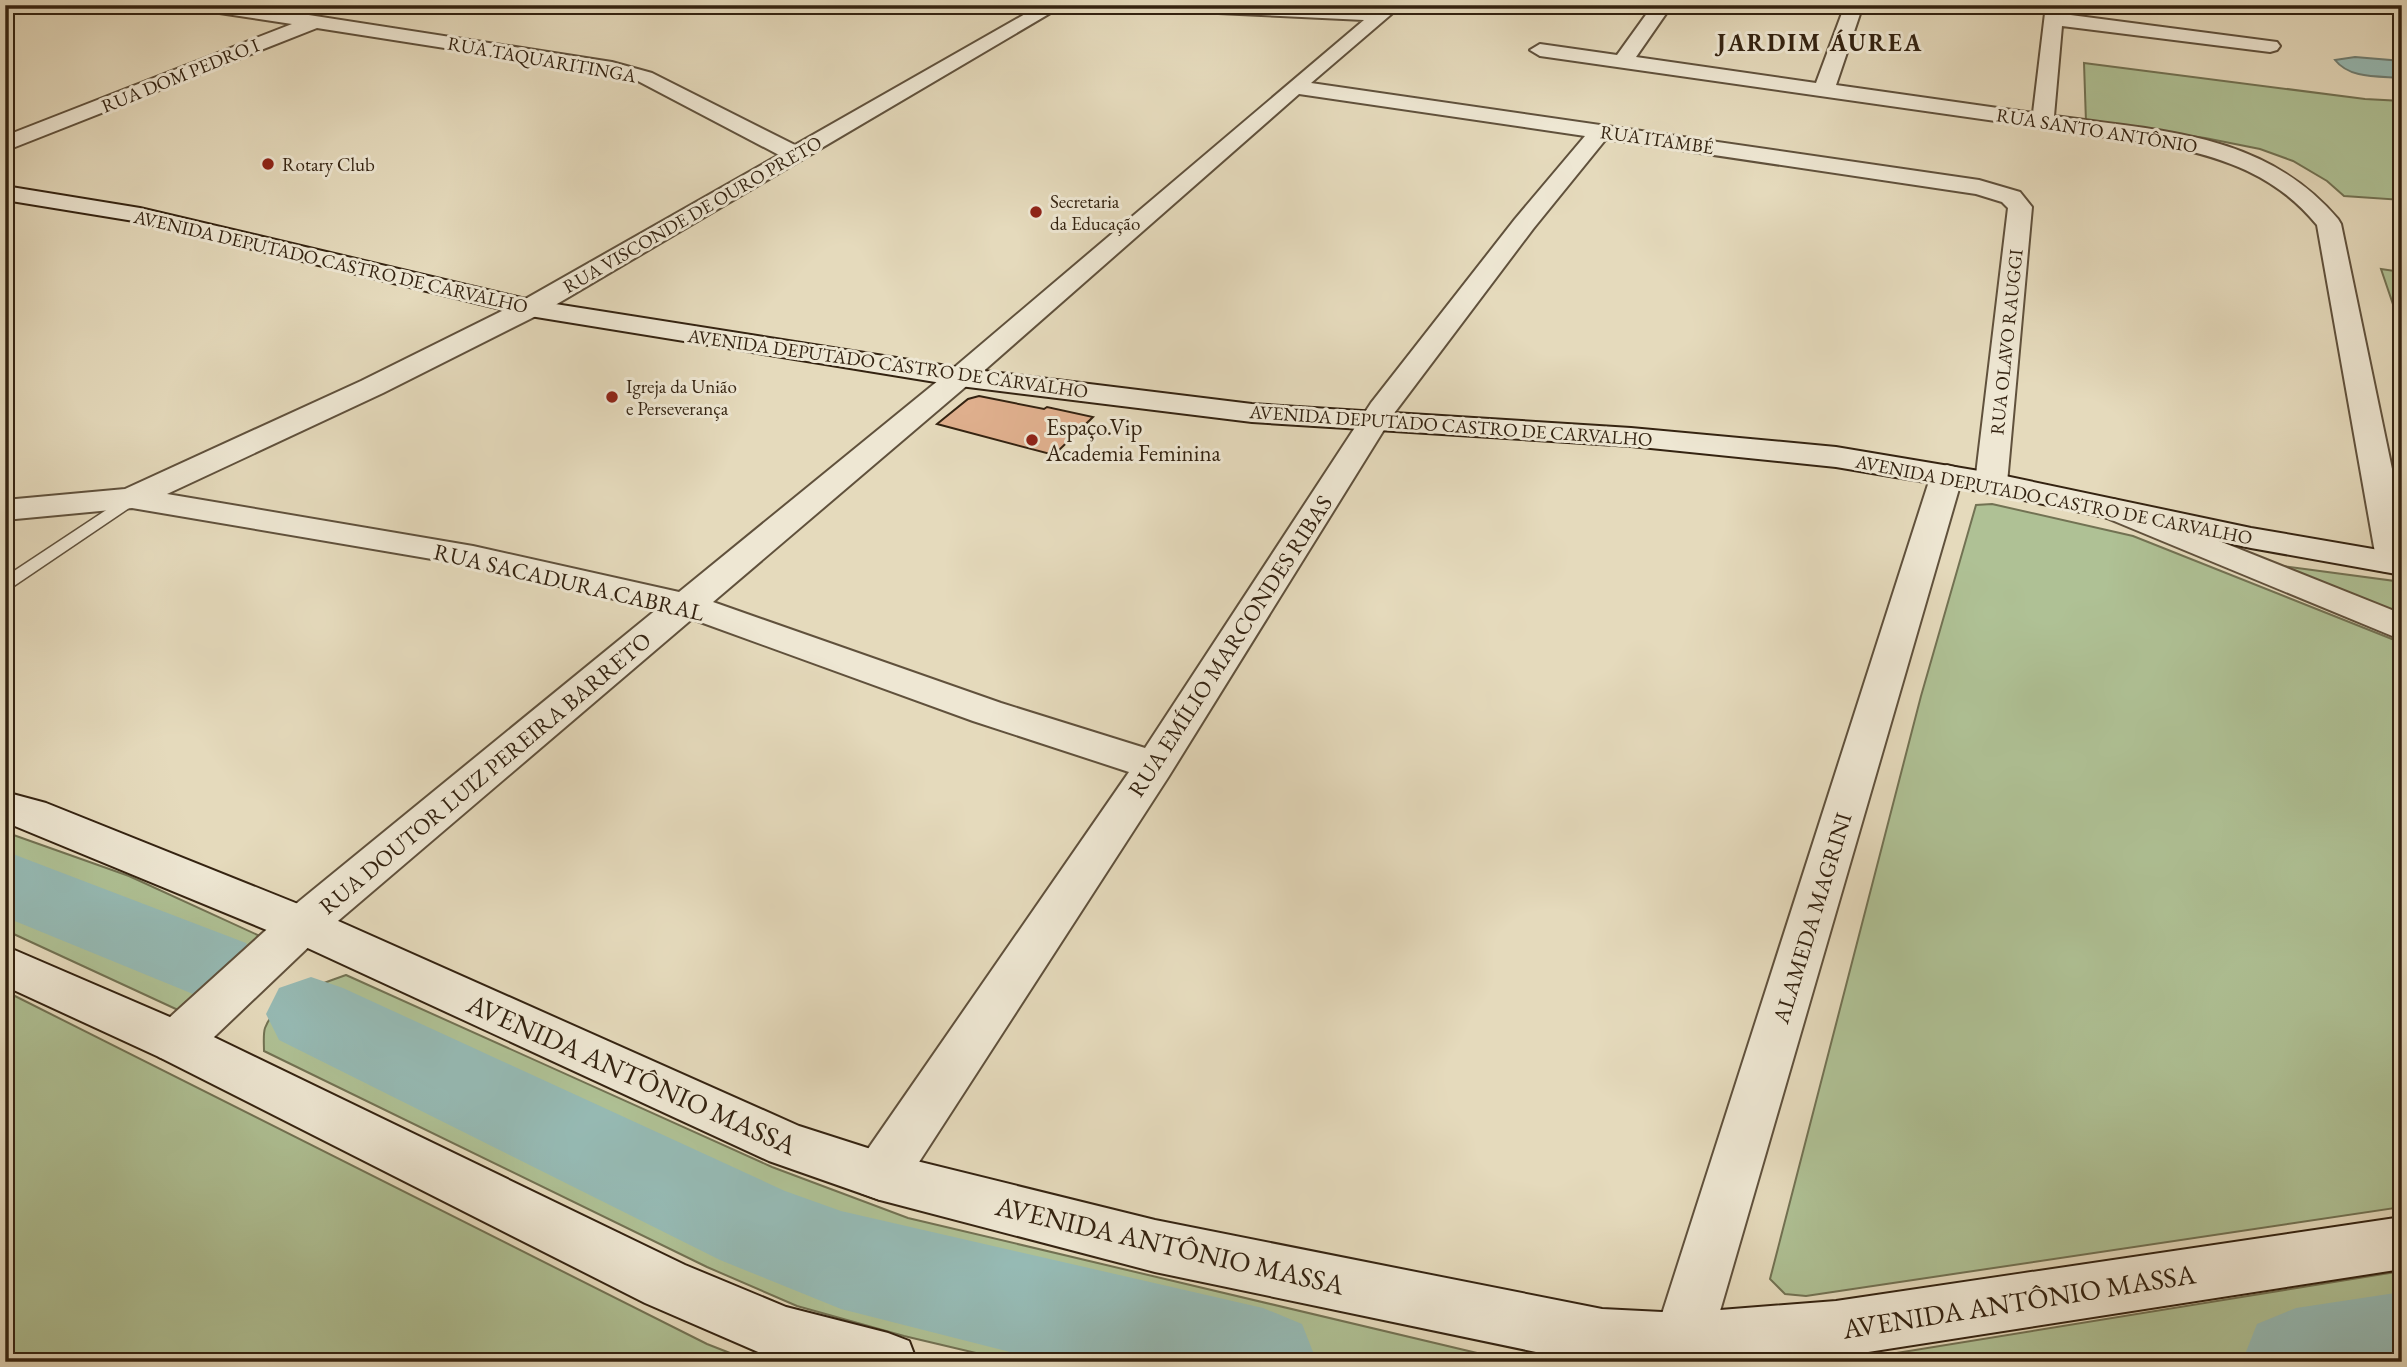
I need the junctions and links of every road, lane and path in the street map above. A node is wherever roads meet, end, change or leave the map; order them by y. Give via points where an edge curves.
1 (206, 5) edge
2 (355, 5) edge
3 (1055, 5) edge
4 (1175, 5) edge
5 (1663, 5) edge
6 (1854, 5) edge
7 (1387, 10) edge
8 (2055, 12) edge
9 (313, 22) junction
10 (2270, 46) dead end
11 (1540, 50) dead end
12 (1623, 61) junction
13 (1294, 87) junction
14 (1824, 90) junction
15 (2043, 121) junction
16 (1601, 131) junction
17 (5, 145) edge
18 (795, 154) junction
19 (5, 193) edge
20 (2018, 202) joint
21 (530, 308) junction
22 (960, 377) junction
23 (1374, 423) junction
24 (1947, 475) junction
25 (1991, 483) junction
26 (132, 498) junction
27 (5, 510) edge
28 (2195, 534) junction
29 (2398, 564) edge
30 (5, 586) edge
31 (687, 605) junction
32 (2402, 628) edge
33 (1155, 766) junction
34 (5, 807) edge
35 (302, 925) junction
36 (5, 965) edge
37 (176, 1042) junction
38 (880, 1176) junction
39 (2402, 1243) edge
40 (1681, 1352) edge
41 (888, 1362) edge

1 - 9 street, RUA TAQUARITINGA
2 - 9 street, RUA DOM PEDRO I
3 - 18 street, RUA VISCONDE DE OURO PRETO
4 - 7 street
5 - 12 street
6 - 14 street
7 - 13 street, RUA DOUTOR LUIZ PEREIRA BARRETO
8 - 10 street
8 - 15 street
9 - 17 street, RUA DOM PEDRO I
9 - 18 street, RUA TAQUARITINGA via 552,57 645,77
11 - 12 street, RUA SANTO ANTÔNIO
12 - 14 street, RUA SANTO ANTÔNIO
13 - 16 street, RUA ITAMBÉ
13 - 22 street, RUA DOUTOR LUIZ PEREIRA BARRETO
14 - 15 street, RUA SANTO ANTÔNIO
15 - 29 street, RUA SANTO ANTÔNIO via 2204,147 2273,172 2311,199 2329,224
16 - 20 street, RUA ITAMBÉ via 1979,187
16 - 23 street, RUA EMÍLIO MARCONDES RIBAS via 1524,224
18 - 21 street, RUA VISCONDE DE OURO PRETO
19 - 21 street, AVENIDA DEPUTADO CASTRO DE CARVALHO via 140,215
20 - 25 street, RUA OLAVO RAUGGI
21 - 22 street, AVENIDA DEPUTADO CASTRO DE CARVALHO
21 - 26 street, RUA VISCONDE DE OURO PRETO
22 - 23 street, AVENIDA DEPUTADO CASTRO DE CARVALHO via 1252,413
22 - 31 street, RUA DOUTOR LUIZ PEREIRA BARRETO
23 - 24 street, AVENIDA DEPUTADO CASTRO DE CARVALHO via 1753,447
23 - 33 street, RUA EMÍLIO MARCONDES RIBAS
24 - 25 street, AVENIDA DEPUTADO CASTRO DE CARVALHO
24 - 40 street, ALAMEDA MAGRINI
25 - 28 street, AVENIDA DEPUTADO CASTRO DE CARVALHO via 2114,509
26 - 27 street, RUA SACADURA CABRAL
26 - 30 lane
26 - 31 street, RUA SACADURA CABRAL via 473,556
28 - 29 street, AVENIDA DEPUTADO CASTRO DE CARVALHO
28 - 32 street
31 - 33 street, RUA SACADURA CABRAL via 987,712
31 - 35 street, RUA DOUTOR LUIZ PEREIRA BARRETO
33 - 38 street, RUA EMÍLIO MARCONDES RIBAS
34 - 35 street, AVENIDA ANTÔNIO MASSA
35 - 37 street, RUA DOUTOR LUIZ PEREIRA BARRETO
35 - 38 street, AVENIDA ANTÔNIO MASSA via 787,1145
36 - 37 street
37 - 41 street via 666,1284 785,1335
38 - 40 street, AVENIDA ANTÔNIO MASSA via 1169,1249
39 - 40 street, AVENIDA ANTÔNIO MASSA

